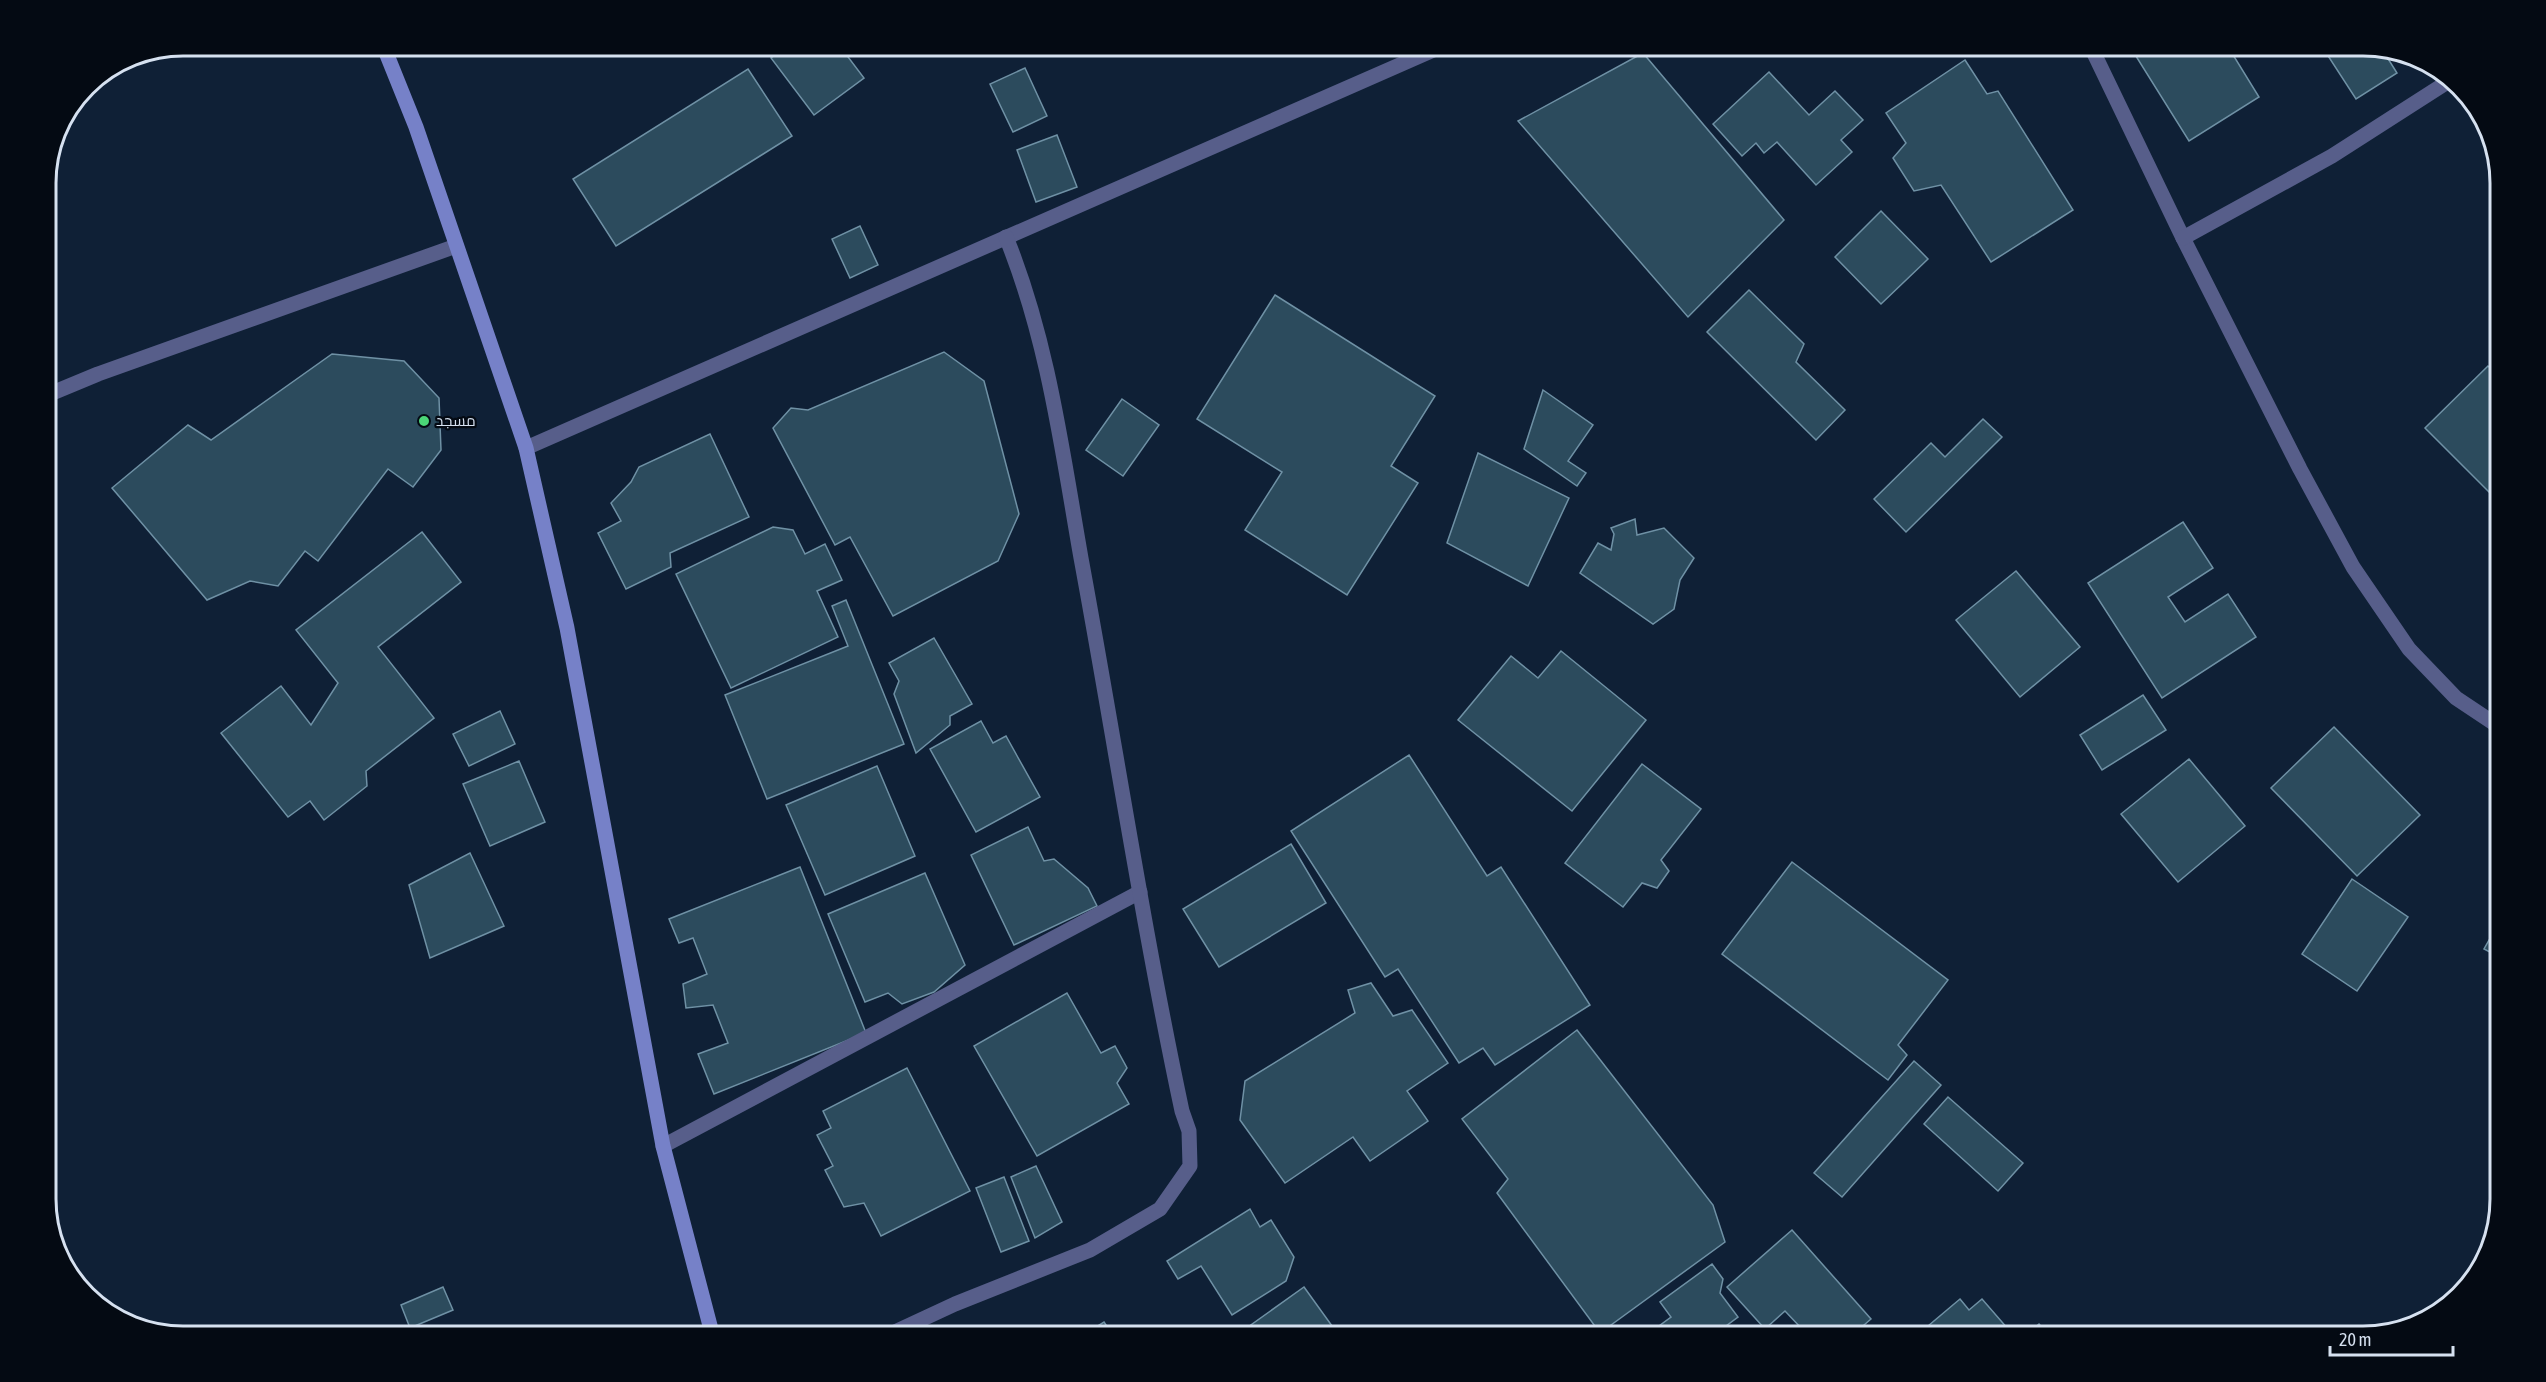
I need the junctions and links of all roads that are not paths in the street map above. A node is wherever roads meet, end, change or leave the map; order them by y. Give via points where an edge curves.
1 (387, 56) edge
2 (1420, 56) edge
3 (2095, 56) edge
4 (2444, 84) edge
5 (1006, 237) junction
6 (2183, 238) junction
7 (456, 246) junction
8 (56, 391) edge
9 (526, 448) junction
10 (2490, 721) edge
11 (1140, 892) junction
12 (663, 1146) junction
13 (710, 1326) edge
14 (908, 1326) edge

1 - 7 street
2 - 5 street
3 - 6 street
4 - 6 street via 2332,156
5 - 9 street
5 - 11 street via 1025,284 1055,403
6 - 10 street via 2353,567 2409,649 2456,698
7 - 8 street
7 - 9 street
9 - 12 street via 567,628
11 - 12 street
11 - 14 street via 1151,964 1189,1131 1190,1166 1160,1209 1090,1250
12 - 13 street

